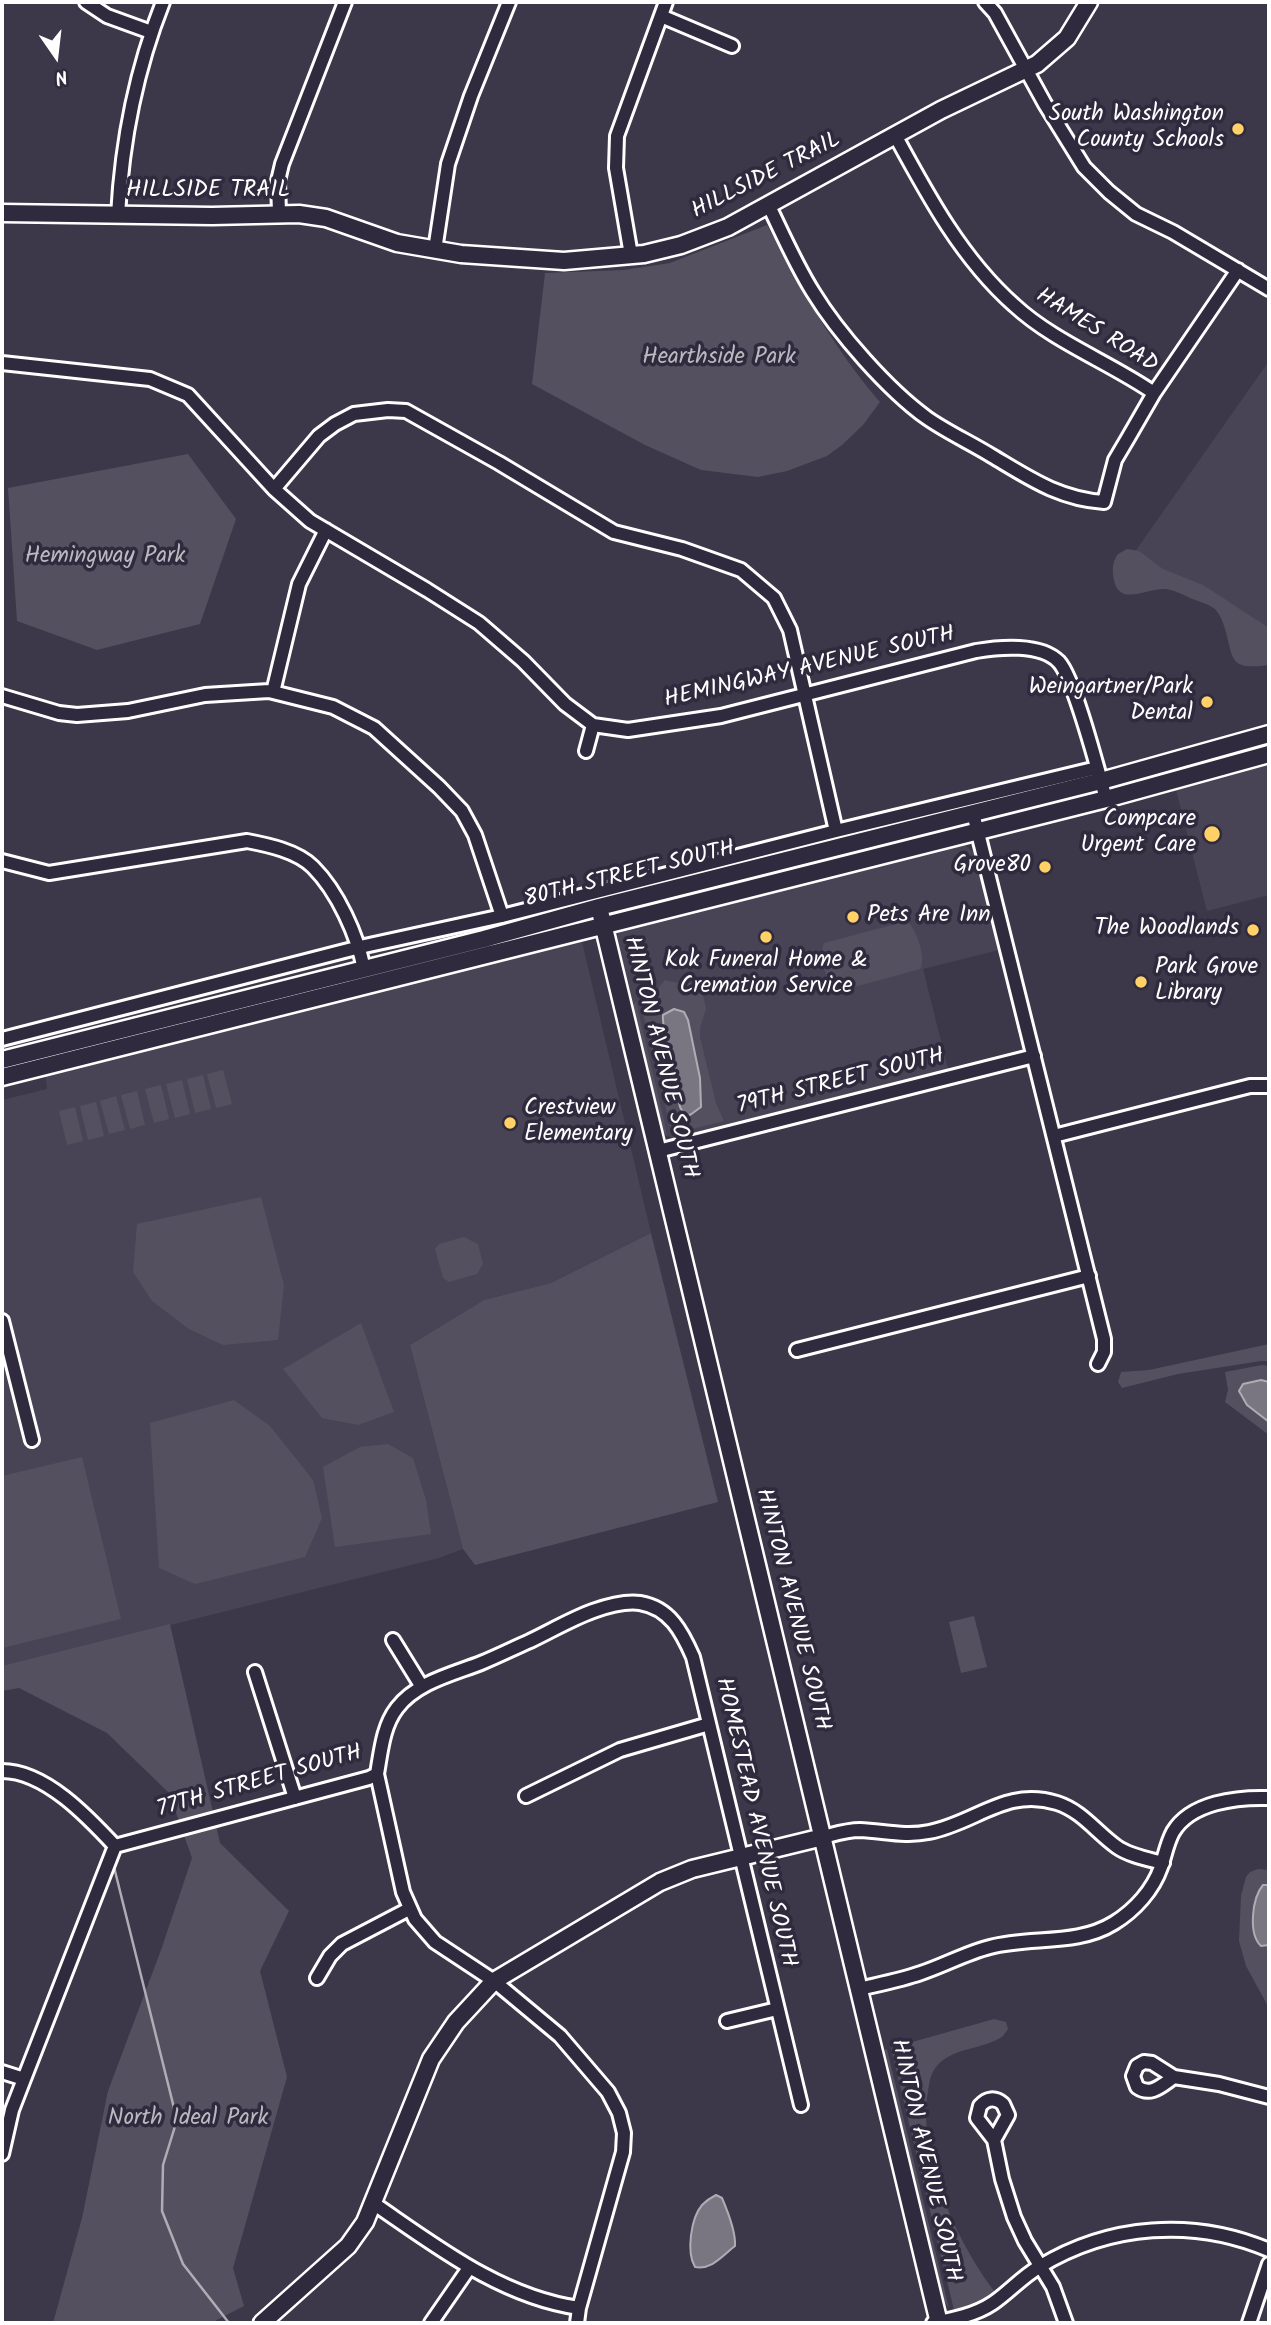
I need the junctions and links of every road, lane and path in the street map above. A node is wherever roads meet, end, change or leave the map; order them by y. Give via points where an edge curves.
1 (86, 2) edge
2 (163, 2) edge
3 (345, 2) edge
4 (509, 2) edge
5 (666, 2) edge
6 (985, 2) edge
7 (1089, 2) edge
8 (661, 16) junction
9 (151, 32) junction
10 (732, 46) dead end
11 (1027, 69) junction
12 (895, 135) junction
13 (769, 206) junction
14 (2, 213) edge
15 (279, 213) junction
16 (118, 215) junction
17 (435, 250) junction
18 (631, 256) junction
19 (1238, 270) junction
20 (1269, 289) edge
21 (2, 363) edge
22 (1154, 393) junction
23 (274, 489) junction
24 (326, 530) junction
25 (273, 692) junction
26 (805, 695) junction
27 (2, 696) edge
28 (593, 725) junction
29 (1269, 734) edge
30 (586, 751) dead end
31 (1269, 754) edge
32 (1099, 774) junction
33 (1105, 799) junction
34 (973, 813) junction
35 (836, 831) junction
36 (978, 831) junction
37 (2, 861) edge
38 (598, 907) junction
39 (502, 916) junction
40 (603, 925) junction
41 (360, 947) junction
42 (365, 969) junction
43 (2, 1039) edge
44 (1034, 1056) junction
45 (2, 1059) edge
46 (2, 1077) edge
47 (1269, 1086) edge
48 (1054, 1136) junction
49 (658, 1150) junction
50 (1089, 1276) junction
51 (2, 1321) edge
52 (797, 1350) dead end
53 (1098, 1364) dead end
54 (32, 1440) dead end
55 (612, 1606) joint
56 (393, 1640) dead end
57 (255, 1672) dead end
58 (422, 1687) junction
59 (709, 1724) junction
60 (2, 1771) edge
61 (377, 1774) junction
62 (526, 1796) dead end
63 (295, 1798) junction
64 (1269, 1798) edge
65 (823, 1837) junction
66 (115, 1846) junction
67 (741, 1856) junction
68 (1163, 1863) junction
69 (409, 1909) junction
70 (317, 1978) dead end
71 (494, 1981) junction
72 (859, 1989) junction
73 (777, 2009) junction
74 (727, 2021) dead end
75 (2, 2072) edge
76 (1174, 2077) dead end
77 (24, 2078) junction
78 (1269, 2097) edge
79 (801, 2105) dead end
80 (994, 2140) dead end
81 (2, 2154) edge
82 (373, 2203) junction
83 (1269, 2250) edge
84 (1269, 2264) edge
85 (1040, 2266) junction
86 (469, 2268) junction
87 (579, 2308) junction
88 (262, 2323) edge
89 (431, 2323) edge
90 (577, 2323) edge
91 (937, 2323) edge
92 (1066, 2323) edge
93 (1249, 2323) edge

1 - 9 street via 107,16
2 - 9 street
3 - 15 street via 282,164
4 - 17 street via 448,164
5 - 8 street
6 - 11 street
7 - 11 main road, HILLSIDE TRAIL via 1067,38
8 - 10 street
8 - 18 street via 617,136 616,168
9 - 16 street via 126,130
11 - 12 main road, HILLSIDE TRAIL
11 - 19 street via 1084,167 1109,192 1136,214
12 - 13 main road, HILLSIDE TRAIL
12 - 22 street, HAMES ROAD via 957,239 1014,306
13 - 18 main road, HILLSIDE TRAIL via 681,245
13 - 22 street via 812,291 843,336 899,393 928,418 1062,495 1104,502 1115,460
14 - 16 main road, HILLSIDE TRAIL
15 - 16 main road, HILLSIDE TRAIL
15 - 17 main road, HILLSIDE TRAIL via 326,218 377,237
17 - 18 main road, HILLSIDE TRAIL via 564,261
19 - 20 street
19 - 22 street
21 - 23 street, HEMINGWAY AVENUE SOUTH via 150,379 173,387 188,395
23 - 24 street, HEMINGWAY AVENUE SOUTH
23 - 26 street via 319,436 335,425 354,414 406,411 614,532 741,570 774,598 784,616
24 - 25 street via 299,584
24 - 28 street, HEMINGWAY AVENUE SOUTH via 479,623
25 - 27 street via 205,695 128,711 78,715
25 - 39 street via 333,707 374,728 439,786 462,811 475,835
26 - 28 street, HEMINGWAY AVENUE SOUTH via 658,727 628,730
26 - 32 street, HEMINGWAY AVENUE SOUTH via 976,651 1003,646 1041,651 1058,661 1069,681
26 - 35 street
28 - 30 street
29 - 32 main road, 80TH STREET SOUTH
31 - 33 main road, 80TH STREET SOUTH
32 - 33 street, HEMINGWAY AVENUE SOUTH
32 - 34 main road, 80TH STREET SOUTH
32 - 35 street, 80TH STREET SOUTH
33 - 36 main road, 80TH STREET SOUTH
34 - 36 street
34 - 38 main road, 80TH STREET SOUTH
35 - 39 street, 80TH STREET SOUTH
36 - 40 main road, 80TH STREET SOUTH
36 - 44 street
37 - 41 street via 49,873 247,841 270,845 313,866 339,902
38 - 40 main road, HINTON AVENUE SOUTH
38 - 42 main road, 80TH STREET SOUTH
39 - 41 street, 80TH STREET SOUTH
40 - 46 main road, 80TH STREET SOUTH
40 - 49 main road, HINTON AVENUE SOUTH
41 - 42 street
41 - 43 street, 80TH STREET SOUTH
42 - 45 main road, 80TH STREET SOUTH
44 - 48 street
44 - 49 street, 79TH STREET SOUTH
47 - 48 street via 1250,1086
48 - 50 street
49 - 65 main road, HINTON AVENUE SOUTH
50 - 52 street
50 - 53 street via 1105,1341
51 - 54 street
55 - 58 street, 77TH STREET SOUTH
55 - 59 street, HOMESTEAD AVENUE SOUTH via 638,1602 675,1621 693,1657
56 - 58 street
57 - 63 street
58 - 61 street, 77TH STREET SOUTH via 396,1709 384,1734
59 - 62 street via 620,1750
59 - 67 street, HOMESTEAD AVENUE SOUTH
60 - 66 street via 46,1784 89,1817
61 - 63 street, 77TH STREET SOUTH
61 - 69 street
63 - 66 street, 77TH STREET SOUTH
64 - 68 street via 1227,1801 1190,1814 1173,1832
65 - 67 main road
65 - 68 street via 857,1830 898,1835 928,1832 961,1823 1003,1802 1039,1799 1076,1812 1125,1851
65 - 72 main road, HINTON AVENUE SOUTH
66 - 77 street
67 - 71 main road via 660,1882
67 - 73 street, HOMESTEAD AVENUE SOUTH
68 - 72 street via 1141,1900 1102,1930 992,1946 921,1973
69 - 70 street via 342,1944
69 - 71 street via 435,1942
71 - 82 main road via 456,2022 431,2059
71 - 87 street via 560,2036 620,2113 623,2152
72 - 91 main road, HINTON AVENUE SOUTH
73 - 74 street
73 - 79 street, HOMESTEAD AVENUE SOUTH
75 - 77 street
76 - 78 street
77 - 81 street
80 - 85 street via 1012,2210
82 - 86 street
82 - 88 main road via 348,2246
83 - 85 street via 1214,2233 1158,2229 1098,2240
84 - 93 street
85 - 91 street via 990,2305
85 - 92 street
86 - 87 street via 531,2297
86 - 89 street
87 - 90 street

